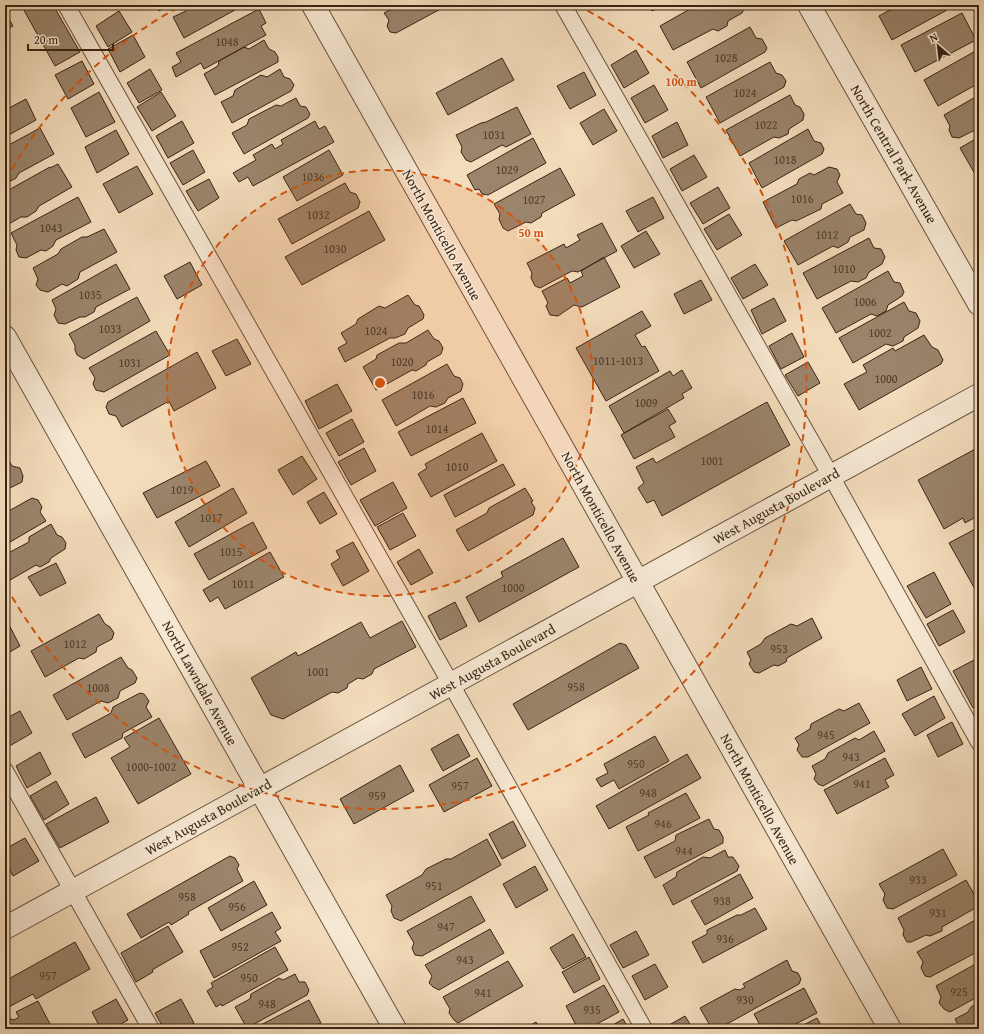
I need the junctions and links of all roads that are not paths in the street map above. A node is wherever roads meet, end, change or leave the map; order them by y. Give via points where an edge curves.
1 (66, 5) edge
2 (313, 5) edge
3 (563, 5) edge
4 (809, 5) edge
5 (979, 304) edge
6 (5, 337) edge
7 (979, 395) edge
8 (831, 476) junction
9 (638, 582) junction
10 (451, 684) junction
11 (979, 742) edge
12 (5, 771) edge
13 (260, 789) junction
14 (73, 890) junction
15 (5, 928) edge
16 (151, 1029) edge
17 (395, 1029) edge
18 (644, 1029) edge
19 (890, 1029) edge

1 - 10 lane
2 - 9 street, North Monticello Avenue
3 - 8 lane
4 - 5 street, North Central Park Avenue
6 - 13 street, North Lawndale Avenue
7 - 8 street, West Augusta Boulevard
8 - 9 street, West Augusta Boulevard
8 - 11 lane
9 - 10 street, West Augusta Boulevard
9 - 19 street, North Monticello Avenue
10 - 13 street, West Augusta Boulevard
10 - 18 lane
12 - 14 lane
13 - 14 street, West Augusta Boulevard
13 - 17 street, North Lawndale Avenue
14 - 15 street, West Augusta Boulevard
14 - 16 lane

